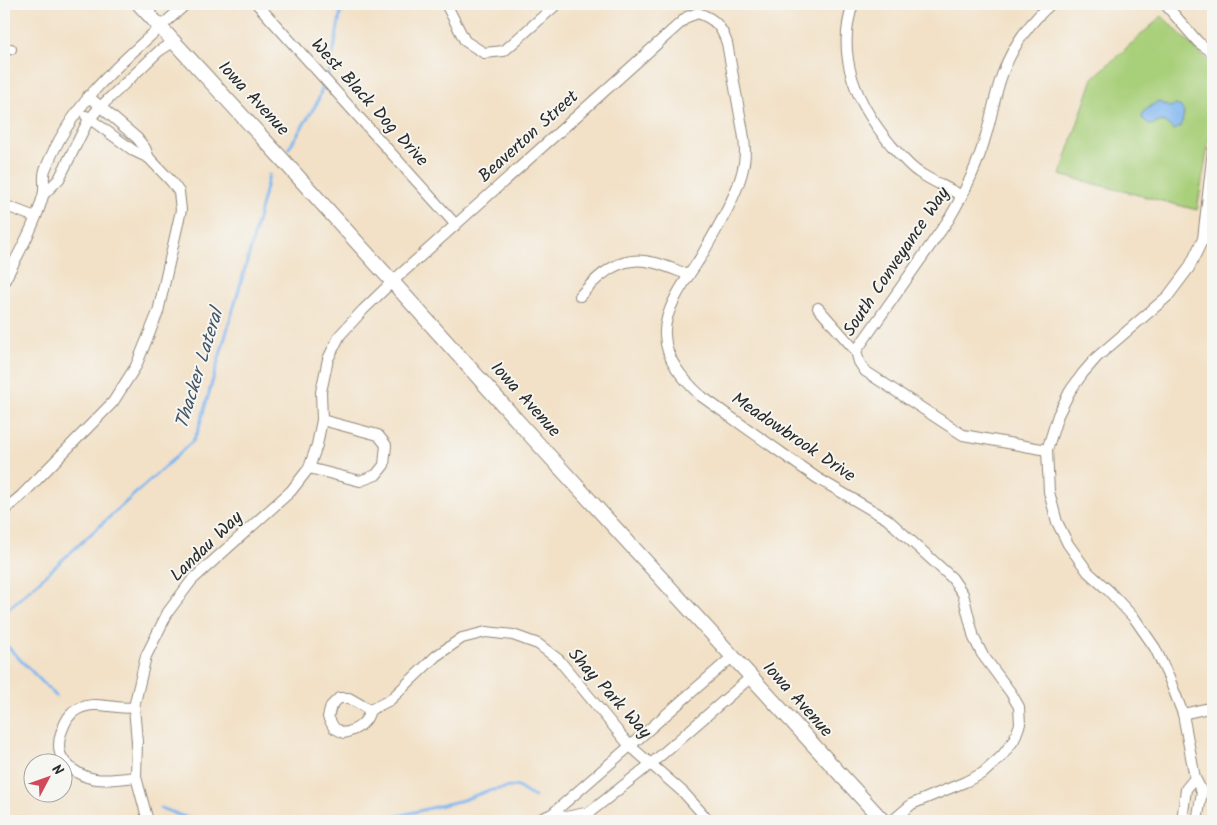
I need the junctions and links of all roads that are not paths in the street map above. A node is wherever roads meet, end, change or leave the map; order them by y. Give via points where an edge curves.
1 (139, 4) edge
2 (186, 4) edge
3 (257, 4) edge
4 (446, 4) edge
5 (556, 4) edge
6 (853, 4) edge
7 (1051, 4) edge
8 (1166, 4) edge
9 (687, 17) joint
10 (160, 27) junction
11 (173, 42) junction
12 (1213, 53) edge
13 (88, 96) junction
14 (101, 107) junction
15 (78, 110) junction
16 (90, 119) junction
17 (1213, 150) edge
18 (149, 158) junction
19 (44, 194) junction
20 (962, 196) junction
21 (4, 205) edge
22 (36, 217) junction
23 (456, 225) junction
24 (1202, 239) junction
25 (1213, 242) edge
26 (689, 275) junction
27 (4, 282) edge
28 (393, 282) junction
29 (580, 296) dead end
30 (818, 308) dead end
31 (856, 351) junction
32 (322, 420) junction
33 (1047, 450) junction
34 (309, 468) junction
35 (4, 510) edge
36 (732, 657) junction
37 (750, 677) junction
38 (134, 707) junction
39 (1213, 707) edge
40 (370, 710) dead end
41 (1183, 714) junction
42 (629, 745) junction
43 (652, 763) junction
44 (136, 777) junction
45 (1195, 778) junction
46 (552, 814) junction
47 (148, 821) edge
48 (536, 821) edge
49 (709, 821) edge
50 (883, 821) edge
51 (892, 821) edge
52 (1182, 821) edge
53 (1197, 821) edge

1 - 10 street, Iowa Avenue
2 - 10 street
3 - 23 street, West Black Dog Drive
4 - 5 street via 465,41 484,54 504,51
6 - 20 street via 846,49 854,86 867,112 901,156 917,171
7 - 20 street, South Conveyance Way via 1017,42 1001,76 986,136
8 - 12 street via 1198,42
9 - 23 street, Beaverton Street
9 - 26 street, Meadowbrook Drive via 698,13 708,16 722,30 742,128 745,161 741,180
10 - 11 street, Iowa Avenue
10 - 13 street
11 - 14 street
11 - 28 street, Iowa Avenue
13 - 14 street
13 - 15 street
14 - 16 street
14 - 18 street via 137,138 146,148
15 - 16 street
15 - 19 street via 44,172
16 - 18 street via 134,152
16 - 19 street via 59,180
17 - 24 street
18 - 35 street via 179,192 181,210 158,312 136,366 114,402
19 - 22 street
20 - 31 street, South Conveyance Way via 944,227
21 - 22 street
22 - 27 street
23 - 28 street, Beaverton Street
24 - 25 street
24 - 33 street via 1189,268 1168,296 1082,373 1058,415
26 - 29 street via 632,260 615,266 591,283
26 - 51 street, Meadowbrook Drive via 666,320 668,352 675,368 701,396 817,478 888,519 952,578 963,594 974,638 982,654 1019,707 1020,724 1014,740 1002,756 983,773 912,804
28 - 32 street, Landau Way via 340,335 328,359 321,392
28 - 36 street, Iowa Avenue
30 - 31 street
31 - 33 street via 866,371 963,435
32 - 34 street, Landau Way
32 - 34 street via 378,435 386,445 384,465 376,475 360,481
33 - 41 street via 1049,492 1057,522 1068,544 1088,572 1135,619 1155,648
34 - 38 street, Landau Way via 291,491 192,580 168,612 146,656
36 - 37 street, Iowa Avenue
36 - 42 street
37 - 43 street
37 - 50 street, Iowa Avenue
38 - 44 street
38 - 44 street via 85,706 66,720 59,741 61,757 73,771 89,778
39 - 41 street
40 - 42 street, Shay Park Way via 390,700 436,656 462,638 486,632 513,635 538,644 559,660
41 - 45 street
42 - 43 street, Shay Park Way
42 - 46 street
43 - 46 street via 590,812 566,817
43 - 49 street, Shay Park Way
44 - 47 street
45 - 52 street via 1186,790
45 - 53 street via 1202,792
46 - 48 street

